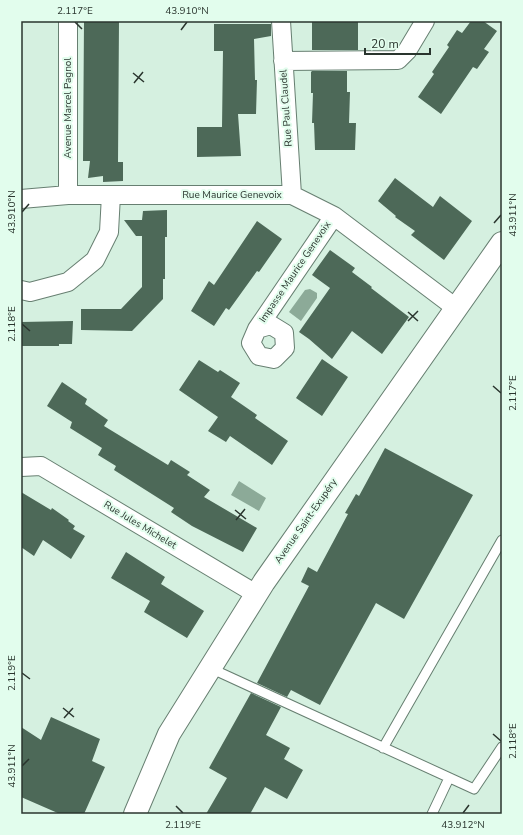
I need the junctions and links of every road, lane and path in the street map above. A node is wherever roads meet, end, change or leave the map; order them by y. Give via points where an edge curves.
1 (68, 21) edge
2 (281, 21) edge
3 (425, 21) edge
4 (283, 60) junction
5 (68, 195) junction
6 (111, 195) junction
7 (292, 195) junction
8 (21, 199) edge
9 (334, 216) junction
10 (502, 243) edge
11 (21, 290) edge
12 (456, 308) junction
13 (257, 329) dead end
14 (21, 468) edge
15 (502, 540) edge
16 (256, 594) junction
17 (210, 668) junction
18 (383, 748) junction
19 (502, 748) edge
20 (449, 778) junction
21 (135, 814) edge
22 (432, 814) edge

1 - 5 street, Avenue Marcel Pagnol
2 - 4 street, Rue Paul Claudel
3 - 4 street via 407,51 398,60
4 - 7 street, Rue Paul Claudel
5 - 6 street, Rue Maurice Genevoix
5 - 8 street, Rue Maurice Genevoix
6 - 7 street, Rue Maurice Genevoix
6 - 11 street via 109,232 95,260 68,282 30,292
7 - 9 street, Rue Maurice Genevoix
9 - 12 street, Rue Maurice Genevoix
9 - 13 street, Impasse Maurice Genevoix
10 - 12 street, Avenue Saint-Exupéry
12 - 16 street, Avenue Saint-Exupéry
14 - 16 street, Rue Jules Michelet via 41,466
15 - 18 lane
16 - 17 street, Avenue Saint-Exupéry
17 - 18 lane
17 - 21 street, Avenue Saint-Exupéry via 169,734
18 - 20 lane
19 - 20 lane via 474,790
20 - 22 lane

